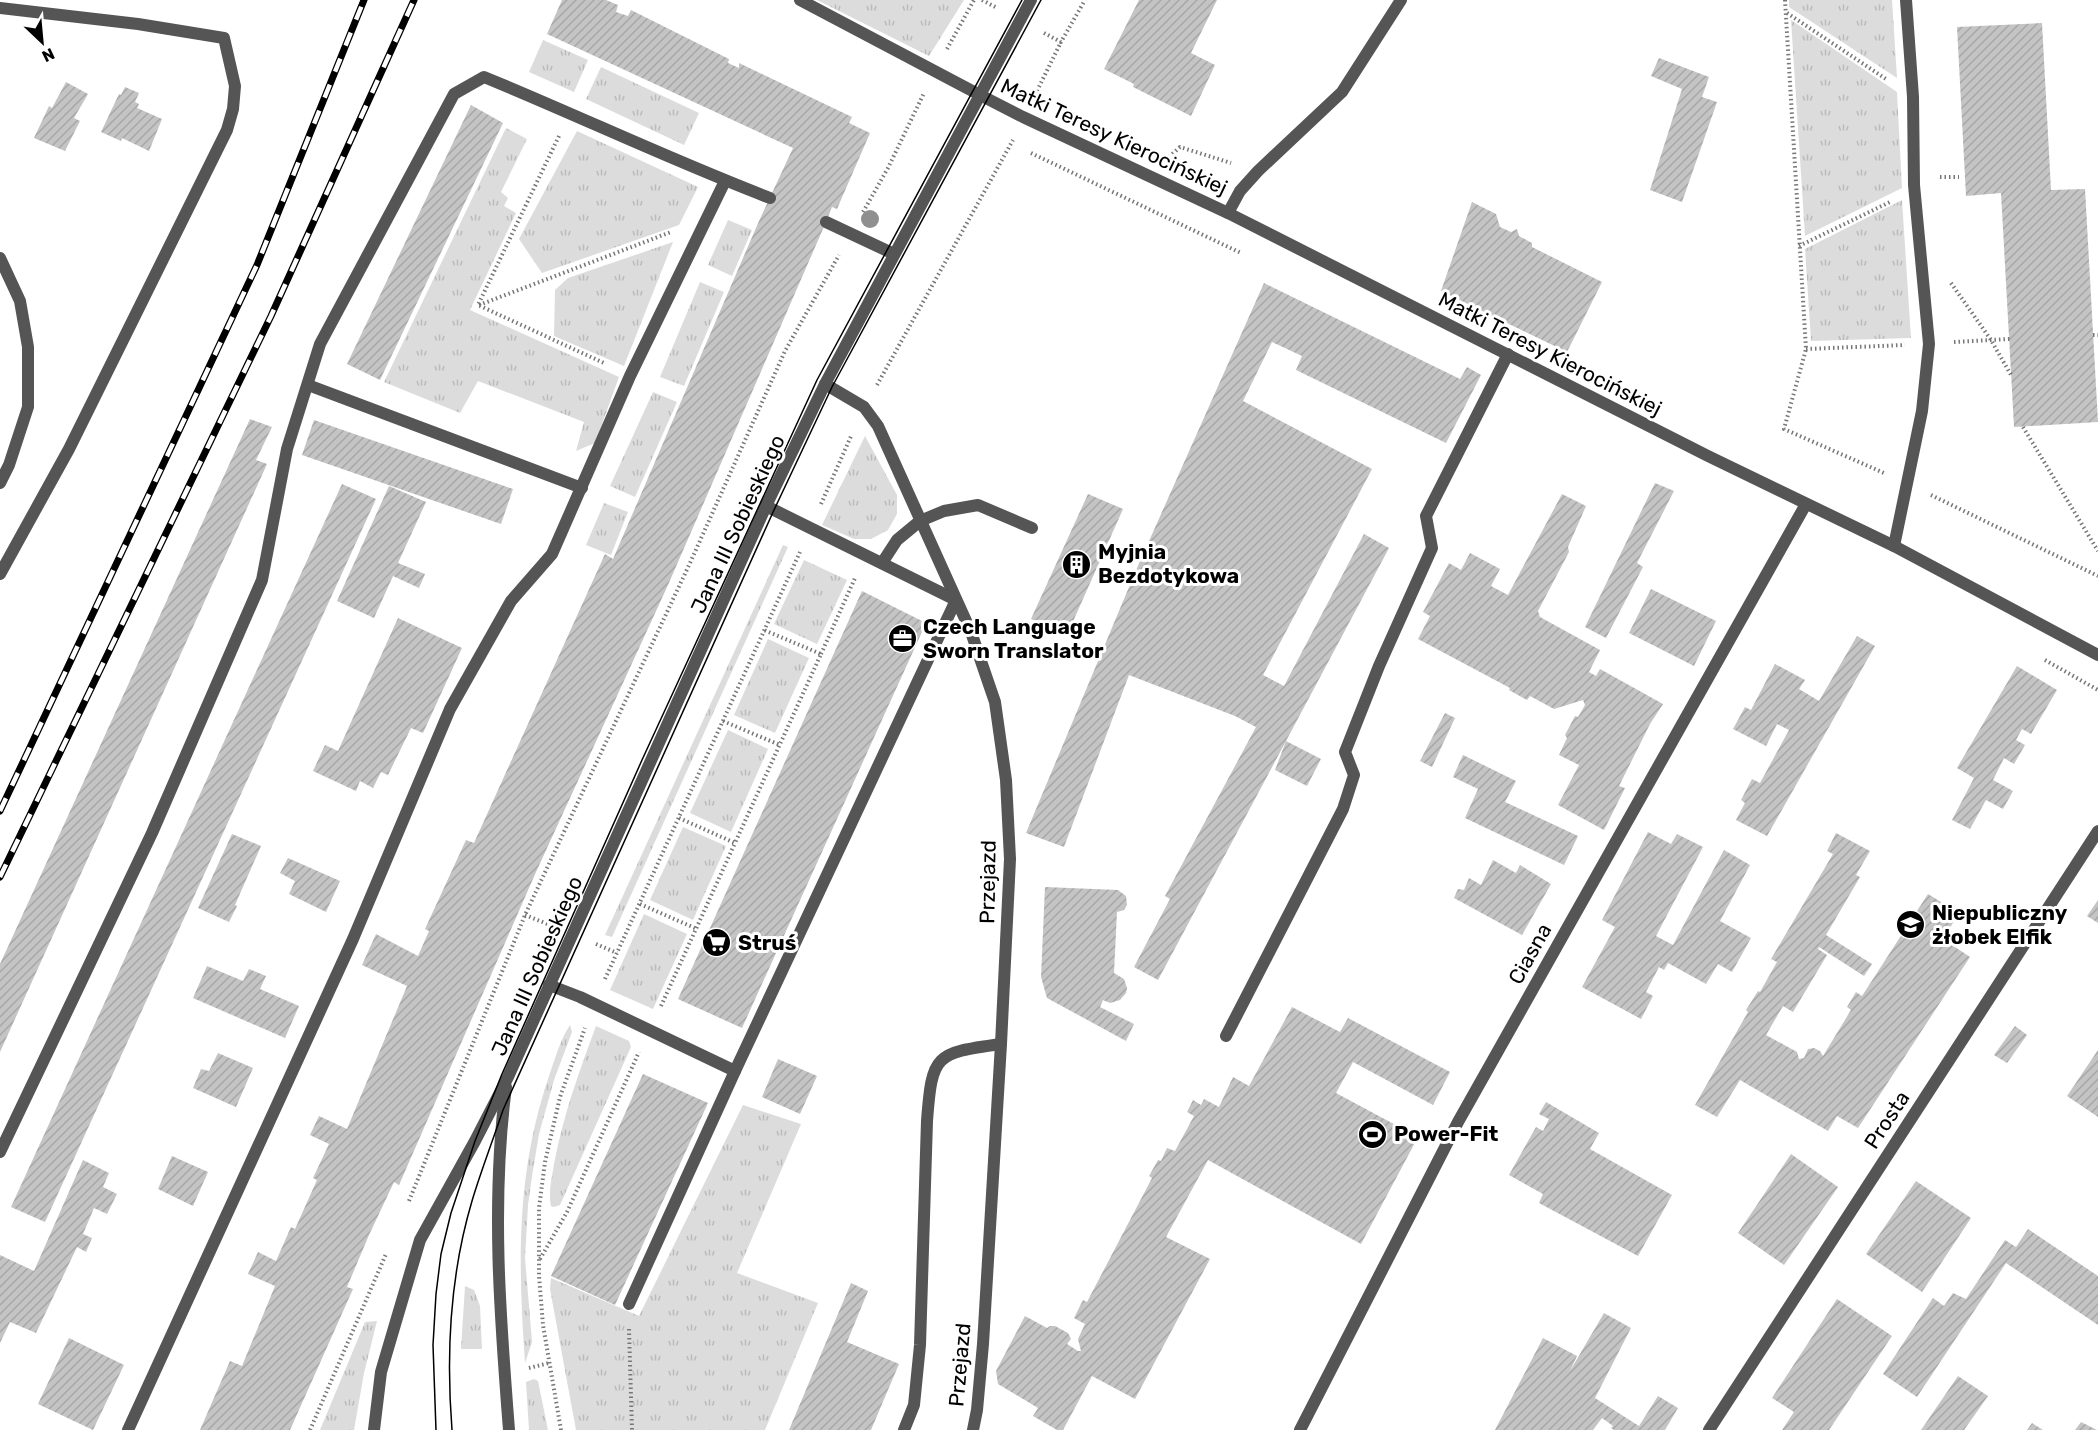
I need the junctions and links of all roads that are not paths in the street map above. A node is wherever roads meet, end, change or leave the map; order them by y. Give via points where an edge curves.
1 (800, 0) edge
2 (1031, 0) edge
3 (1401, 0) edge
4 (1906, 0) edge
5 (0, 8) edge
6 (980, 95) junction
7 (725, 181) junction
8 (770, 198) dead end
9 (1228, 213) junction
10 (826, 222) dead end
11 (894, 254) junction
12 (0, 258) edge
13 (1508, 354) junction
14 (825, 384) junction
15 (308, 385) junction
16 (0, 483) edge
17 (582, 488) junction
18 (1806, 504) junction
19 (766, 506) junction
20 (920, 521) junction
21 (1032, 528) dead end
22 (1894, 546) junction
23 (882, 563) junction
24 (0, 574) edge
25 (956, 600) junction
26 (2098, 655) edge
27 (2098, 831) edge
28 (549, 985) junction
29 (1226, 1036) dead end
30 (1001, 1044) junction
31 (735, 1071) junction
32 (508, 1077) junction
33 (0, 1152) edge
34 (629, 1304) road end
35 (128, 1430) edge
36 (374, 1430) edge
37 (508, 1430) edge
38 (904, 1430) edge
39 (973, 1430) edge
40 (1300, 1430) edge
41 (1709, 1430) edge

1 - 6 street, Matki Teresy Kierocińskiej
2 - 6 street, Jana III Sobieskiego
3 - 9 street via 1342,92 1258,171 1240,191
4 - 22 street via 1914,184 1929,344 1922,411
5 - 24 street via 224,38 235,86 227,130 69,449
6 - 9 street, Matki Teresy Kierocińskiej
6 - 11 street, Jana III Sobieskiego
7 - 8 street
7 - 15 street via 484,77 454,94 320,344
7 - 17 street via 630,376
9 - 13 street, Matki Teresy Kierocińskiej
10 - 11 street
11 - 14 street, Jana III Sobieskiego
12 - 16 street via 20,301 28,347 28,406
13 - 18 street, Matki Teresy Kierocińskiej
13 - 29 street via 1426,516 1432,548 1345,752 1354,775 1343,809
14 - 19 street, Jana III Sobieskiego
14 - 20 street, Przejazd via 864,407 878,426
15 - 17 street
15 - 33 street via 287,449 262,580 152,833
17 - 35 street via 552,554 511,601 450,709 353,939
18 - 22 street, Matki Teresy Kierocińskiej
18 - 40 street, Ciasna via 1458,1122
19 - 23 street
19 - 28 street, Jana III Sobieskiego
20 - 21 street via 944,511 978,505
20 - 23 street via 897,540
20 - 25 street, Przejazd
22 - 26 street, Matki Teresy Kierocińskiej
23 - 25 street
25 - 30 street, Przejazd via 995,702 1006,780 1010,859
25 - 31 street
27 - 41 street, Prosta
28 - 31 street
28 - 32 street, Jana III Sobieskiego
30 - 38 street via 944,1056 930,1085 920,1345 914,1405
30 - 39 street, Przejazd via 983,1344
31 - 34 street
32 - 36 street, Jana III Sobieskiego via 420,1240 381,1372
32 - 37 street, Jana III Sobieskiego via 497,1236

